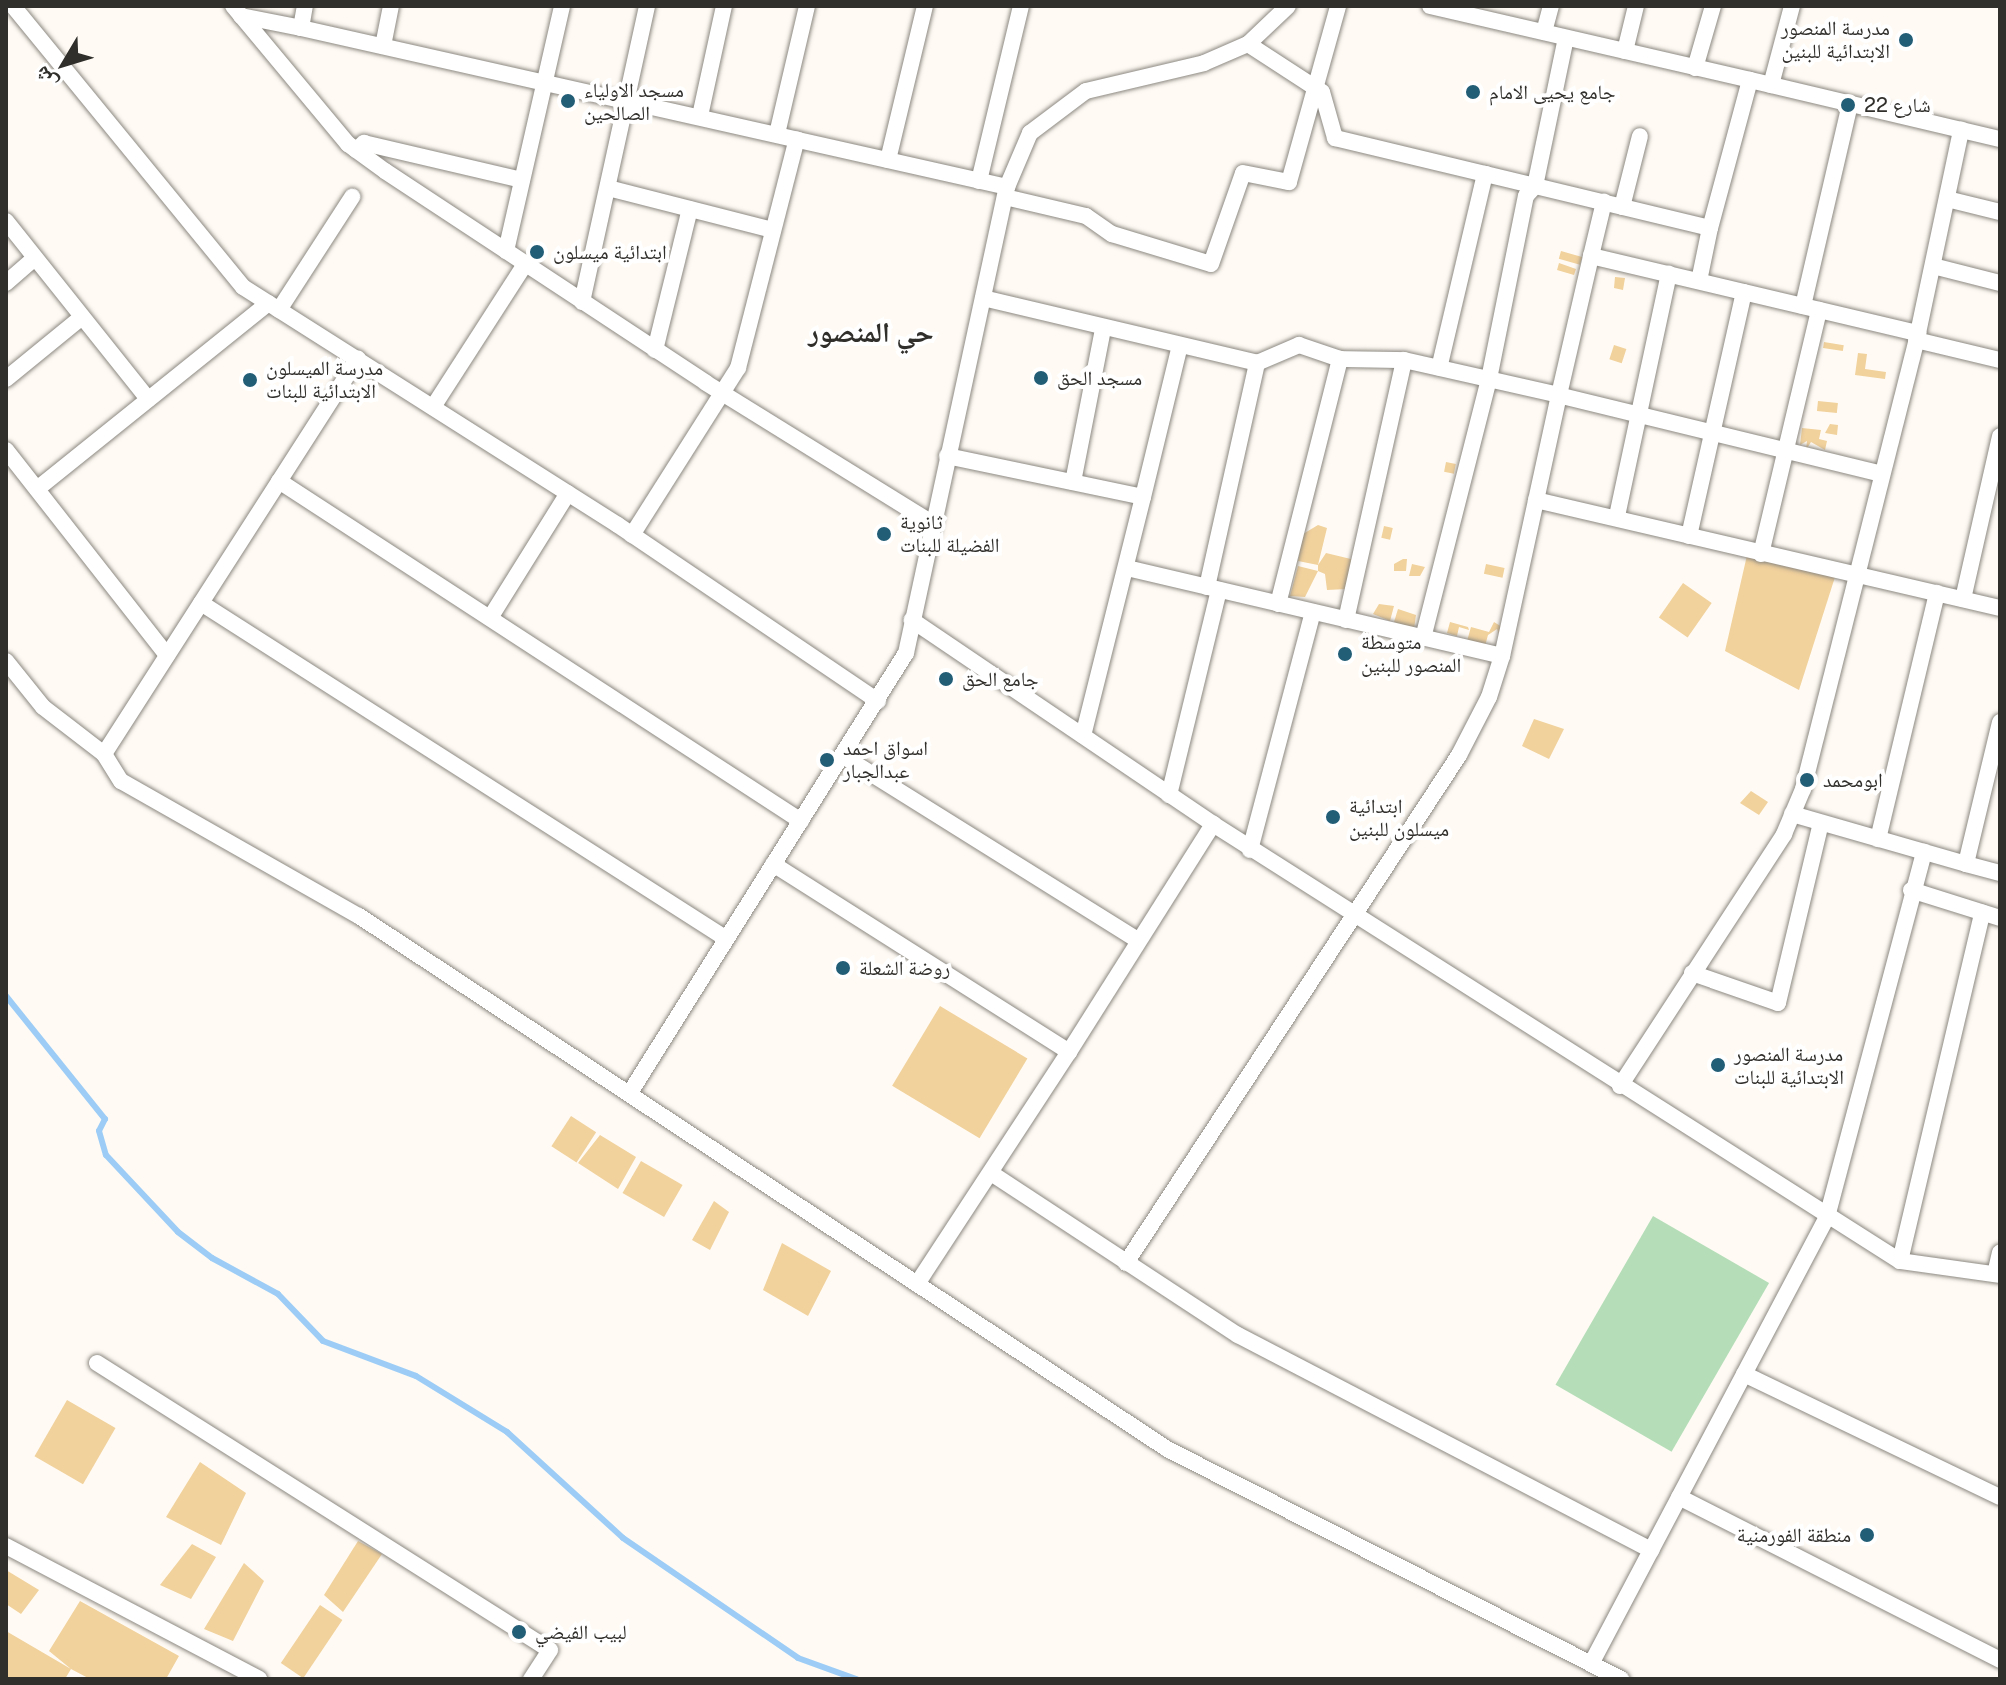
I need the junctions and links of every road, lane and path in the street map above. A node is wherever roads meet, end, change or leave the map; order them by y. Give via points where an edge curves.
1 (13, 6) edge
2 (305, 6) edge
3 (391, 6) edge
4 (562, 6) edge
5 (647, 6) edge
6 (724, 6) edge
7 (807, 6) edge
8 (925, 6) edge
9 (1021, 6) edge
10 (1288, 6) edge
11 (1338, 6) edge
12 (1430, 6) edge
13 (1551, 6) edge
14 (1636, 6) edge
15 (1713, 6) edge
16 (1792, 6) edge
17 (237, 11) edge
18 (301, 28) junction
19 (1544, 32) junction
20 (1566, 38) junction
21 (1248, 44) junction
22 (383, 46) junction
23 (1625, 51) junction
24 (1695, 68) junction
25 (544, 80) junction
26 (1750, 80) junction
27 (1771, 85) junction
28 (1314, 86) junction
29 (628, 99) junction
30 (1850, 104) junction
31 (700, 116) junction
32 (2000, 121) edge
33 (1961, 130) junction
34 (777, 134) junction
35 (1640, 136) dead end
36 (1998, 138) edge
37 (797, 139) junction
38 (356, 150) junction
39 (888, 160) junction
40 (1485, 174) junction
41 (522, 180) junction
42 (979, 181) junction
43 (1535, 186) junction
44 (608, 188) junction
45 (1006, 192) junction
46 (352, 197) dead end
47 (1947, 199) junction
48 (1604, 202) junction
49 (1622, 207) junction
50 (690, 209) junction
51 (2000, 212) edge
52 (6, 221) edge
53 (1710, 228) junction
54 (773, 230) junction
55 (506, 251) junction
56 (1591, 256) junction
57 (35, 258) junction
58 (525, 264) junction
59 (1933, 266) junction
60 (1669, 274) junction
61 (1699, 281) junction
62 (6, 283) edge
63 (2000, 283) edge
64 (1744, 292) junction
65 (983, 298) junction
66 (582, 302) junction
67 (274, 306) junction
68 (1811, 308) junction
69 (82, 317) junction
70 (1103, 329) junction
71 (1917, 337) junction
72 (1180, 345) junction
73 (655, 350) junction
74 (358, 358) junction
75 (1340, 359) junction
76 (1404, 360) junction
77 (2000, 360) edge
78 (1257, 363) junction
79 (1439, 368) junction
80 (6, 379) edge
81 (1489, 379) junction
82 (722, 393) junction
83 (1559, 395) junction
84 (148, 399) junction
85 (433, 407) junction
86 (1638, 414) junction
87 (1714, 433) junction
88 (2000, 436) edge
89 (6, 450) edge
90 (1785, 450) junction
91 (947, 456) junction
92 (1882, 474) junction
93 (279, 481) junction
94 (1073, 482) junction
95 (37, 489) junction
96 (568, 493) junction
97 (1143, 497) junction
98 (1536, 500) junction
99 (1617, 516) junction
100 (932, 523) junction
101 (632, 535) junction
102 (1689, 536) junction
103 (1761, 554) junction
104 (1126, 568) junction
105 (1857, 574) junction
106 (1213, 588) junction
107 (1937, 593) junction
108 (1963, 599) junction
109 (201, 603) junction
110 (1278, 604) junction
111 (2000, 608) edge
112 (1313, 612) junction
113 (490, 618) junction
114 (912, 620) junction
115 (1346, 620) junction
116 (1423, 638) junction
117 (167, 655) junction
118 (1502, 656) junction
119 (6, 661) edge
120 (878, 701) junction
121 (2000, 722) edge
122 (1083, 736) junction
123 (104, 754) junction
124 (843, 756) junction
125 (1169, 795) junction
126 (1792, 814) junction
127 (801, 821) junction
128 (1821, 823) junction
129 (1213, 824) junction
130 (1878, 839) junction
131 (1250, 850) junction
132 (1924, 852) junction
133 (773, 864) junction
134 (1966, 864) junction
135 (2000, 873) edge
136 (1911, 890) junction
137 (1982, 913) junction
138 (1355, 916) junction
139 (2000, 918) edge
140 (725, 938) junction
141 (1137, 940) junction
142 (1692, 973) junction
143 (1069, 1052) junction
144 (1620, 1086) junction
145 (631, 1091) junction
146 (991, 1173) junction
147 (1827, 1217) junction
148 (2000, 1253) edge
149 (1900, 1261) junction
150 (1126, 1263) junction
151 (1998, 1274) edge
152 (917, 1284) junction
153 (97, 1363) dead end
154 (1744, 1374) junction
155 (1679, 1497) junction
156 (2000, 1497) edge
157 (6, 1546) edge
158 (1651, 1550) junction
159 (2000, 1660) edge
160 (1591, 1664) junction
161 (259, 1679) edge
162 (531, 1679) edge
163 (1621, 1679) edge

1 - 67 street via 243,287
2 - 18 street
3 - 22 street
4 - 25 street
5 - 29 street
6 - 31 street
7 - 34 street
8 - 39 street
9 - 42 street
10 - 21 street
11 - 28 street
12 - 19 street
13 - 19 street
14 - 23 street
15 - 24 street
16 - 27 street
17 - 18 street
17 - 38 street
18 - 22 street
19 - 20 street
20 - 23 street
20 - 43 street
21 - 28 street
21 - 45 street via 1204,63 1086,91 1030,133
22 - 25 street
23 - 24 street
24 - 26 street
25 - 29 street
25 - 41 street
26 - 27 street
26 - 53 street
27 - 30 street
28 - 40 street via 1322,92 1335,138
28 - 45 street via 1289,182 1243,173 1211,264 1112,234 1086,216
29 - 31 street
29 - 44 street
30 - 33 street
30 - 68 street
31 - 34 street
32 - 36 street
33 - 36 street
33 - 47 street
34 - 37 street
35 - 49 street
37 - 39 street
37 - 54 street
38 - 41 street via 364,143
38 - 55 street
39 - 42 street
40 - 43 street
40 - 79 street
41 - 55 street
42 - 45 street
43 - 48 street
43 - 81 street via 1526,196
44 - 50 street
44 - 66 street
45 - 65 street
46 - 67 street
47 - 51 street
47 - 59 street
48 - 49 street
48 - 56 street
49 - 53 street
50 - 54 street
50 - 73 street
52 - 57 street
53 - 61 street
54 - 82 street via 738,368
55 - 58 street
56 - 60 street
56 - 83 street
57 - 62 street
57 - 69 street
58 - 66 street
58 - 85 street
59 - 63 street
59 - 71 street
60 - 61 street
60 - 86 street
61 - 64 street
64 - 68 street
64 - 87 street
65 - 70 street
65 - 91 street
66 - 73 street
67 - 74 street
67 - 84 street
68 - 71 street
68 - 90 street
69 - 80 street
69 - 84 street
70 - 72 street
70 - 94 street
71 - 77 street
71 - 92 street
72 - 78 street
72 - 97 street
73 - 82 street
74 - 85 street
74 - 93 street
75 - 76 street
75 - 78 street via 1299,345
75 - 110 street
76 - 79 street
76 - 115 street
78 - 106 street
79 - 81 street
81 - 83 street
81 - 116 street
82 - 100 street
82 - 101 street
83 - 86 street
83 - 98 street
84 - 95 street
85 - 96 street
86 - 87 street
86 - 99 street
87 - 90 street
87 - 102 street
88 - 108 street
89 - 95 street
90 - 92 street
90 - 103 street
91 - 94 street
91 - 100 street
92 - 105 street
93 - 109 street
93 - 113 street
94 - 97 street
95 - 117 street
96 - 101 street
96 - 113 street
97 - 104 street
98 - 99 street
98 - 118 street
99 - 102 street
100 - 114 street
101 - 120 street
102 - 103 street
103 - 105 street
104 - 106 street
104 - 122 street
105 - 107 street
105 - 126 street
106 - 110 street
106 - 125 street
107 - 108 street
107 - 130 street
108 - 111 street
109 - 117 street
109 - 140 street
110 - 112 street
112 - 115 street
112 - 131 street
113 - 127 street
114 - 120 street via 906,653
114 - 122 street
115 - 116 street
116 - 118 street
117 - 123 street
118 - 138 street via 1489,697 1459,755
119 - 123 street via 43,707
120 - 124 street
121 - 134 street
122 - 125 street
123 - 145 street via 121,781 359,916
124 - 127 street
124 - 141 street
125 - 129 street
126 - 128 street
126 - 142 street
127 - 133 street
128 - 130 street
128 - 142 street via 1778,1003
129 - 131 street
129 - 141 street
130 - 132 street
131 - 138 street
132 - 134 street
132 - 136 street
133 - 140 street
133 - 143 street
134 - 135 street
136 - 137 street
136 - 147 street
137 - 139 street
137 - 149 street
138 - 144 street
138 - 150 street
140 - 145 street
141 - 143 street
142 - 144 street
143 - 146 street
144 - 147 street
145 - 152 street via 802,1212
146 - 150 street
146 - 152 street
147 - 149 street
147 - 154 street
148 - 151 street
149 - 151 street
150 - 158 street via 1238,1335
152 - 160 street via 1169,1450
153 - 162 street via 550,1650
154 - 155 street
154 - 156 street
155 - 158 street
155 - 159 street
157 - 161 street
158 - 160 street
160 - 163 street

